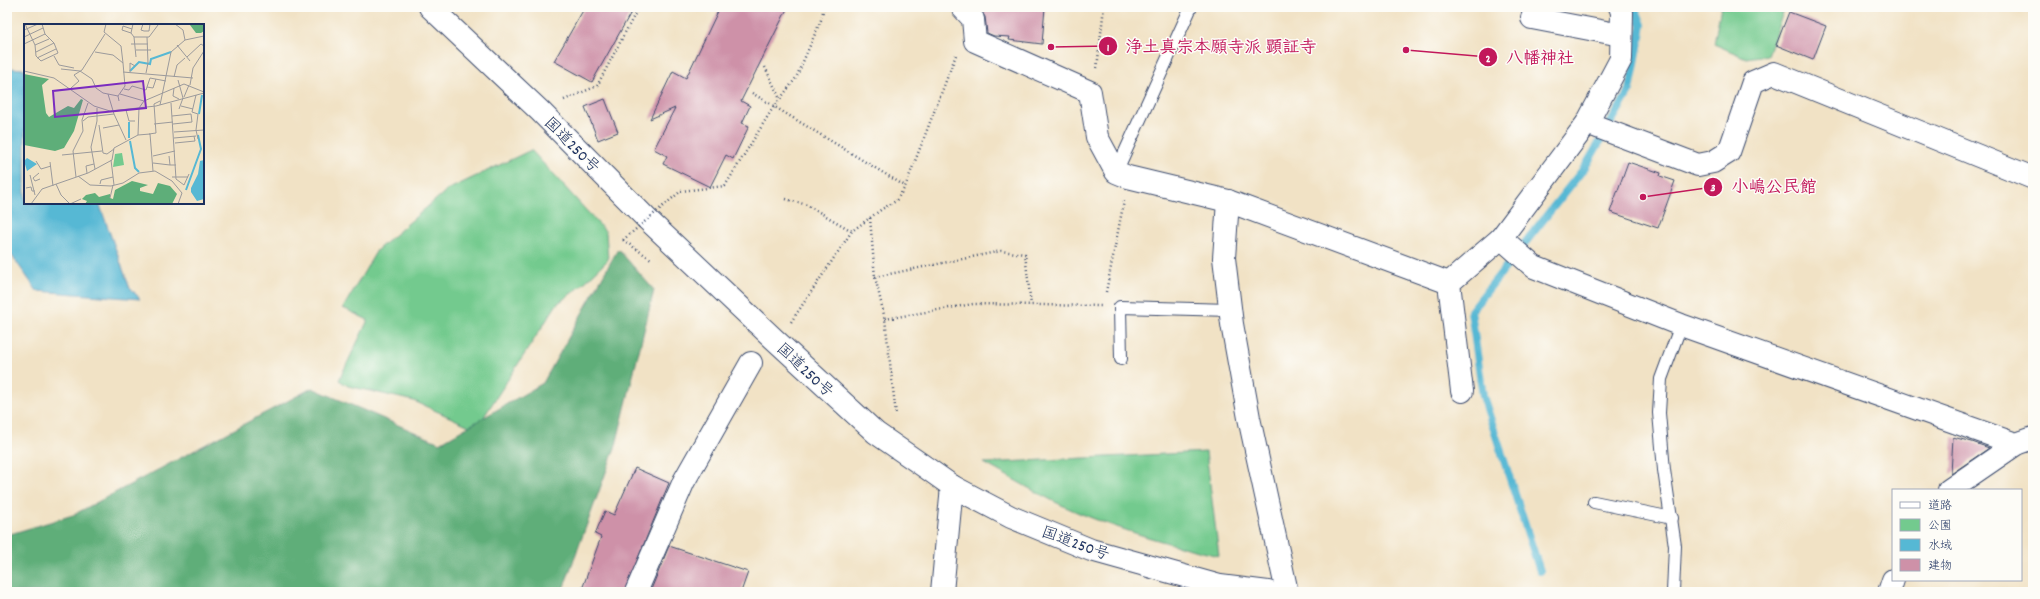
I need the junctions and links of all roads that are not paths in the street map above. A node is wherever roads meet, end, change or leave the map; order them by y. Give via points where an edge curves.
1 (430, 7) edge
2 (962, 7) edge
3 (1191, 7) edge
4 (1620, 7) edge
5 (1532, 18) dead end
6 (1621, 35) junction
7 (1591, 124) junction
8 (1122, 174) junction
9 (2033, 178) edge
10 (1228, 201) junction
11 (1504, 241) junction
12 (1449, 283) junction
13 (1230, 310) junction
14 (1681, 325) junction
15 (1121, 359) dead end
16 (751, 363) dead end
17 (1462, 391) dead end
18 (2027, 444) edge
19 (952, 486) junction
20 (1951, 489) edge
21 (1594, 502) dead end
22 (1672, 518) junction
23 (1893, 581) edge
24 (636, 592) edge
25 (942, 592) edge
26 (1268, 592) edge
27 (1287, 592) edge
28 (1673, 592) edge
29 (1889, 592) edge

1 - 19 main road, 国道250号 via 540,111 648,220 876,433
2 - 8 main road via 973,20 975,41 1090,92 1097,137
3 - 8 lane
4 - 6 main road
5 - 6 main road
6 - 7 main road via 1621,59
7 - 9 main road via 1698,166 1713,162 1729,152 1753,82 1774,73
7 - 11 main road
8 - 10 main road
10 - 12 main road
10 - 13 main road via 1224,258
11 - 12 main road
11 - 14 main road via 1534,267
12 - 17 main road
13 - 15 lane via 1120,307
13 - 27 main road via 1248,418
14 - 18 main road
14 - 22 lane via 1661,379 1659,413 1664,470
16 - 24 main road via 684,482
18 - 20 main road
19 - 25 main road
19 - 26 main road, 国道250号 via 1011,517 1091,550 1220,586
21 - 22 lane
22 - 28 lane via 1675,546
23 - 29 main road

